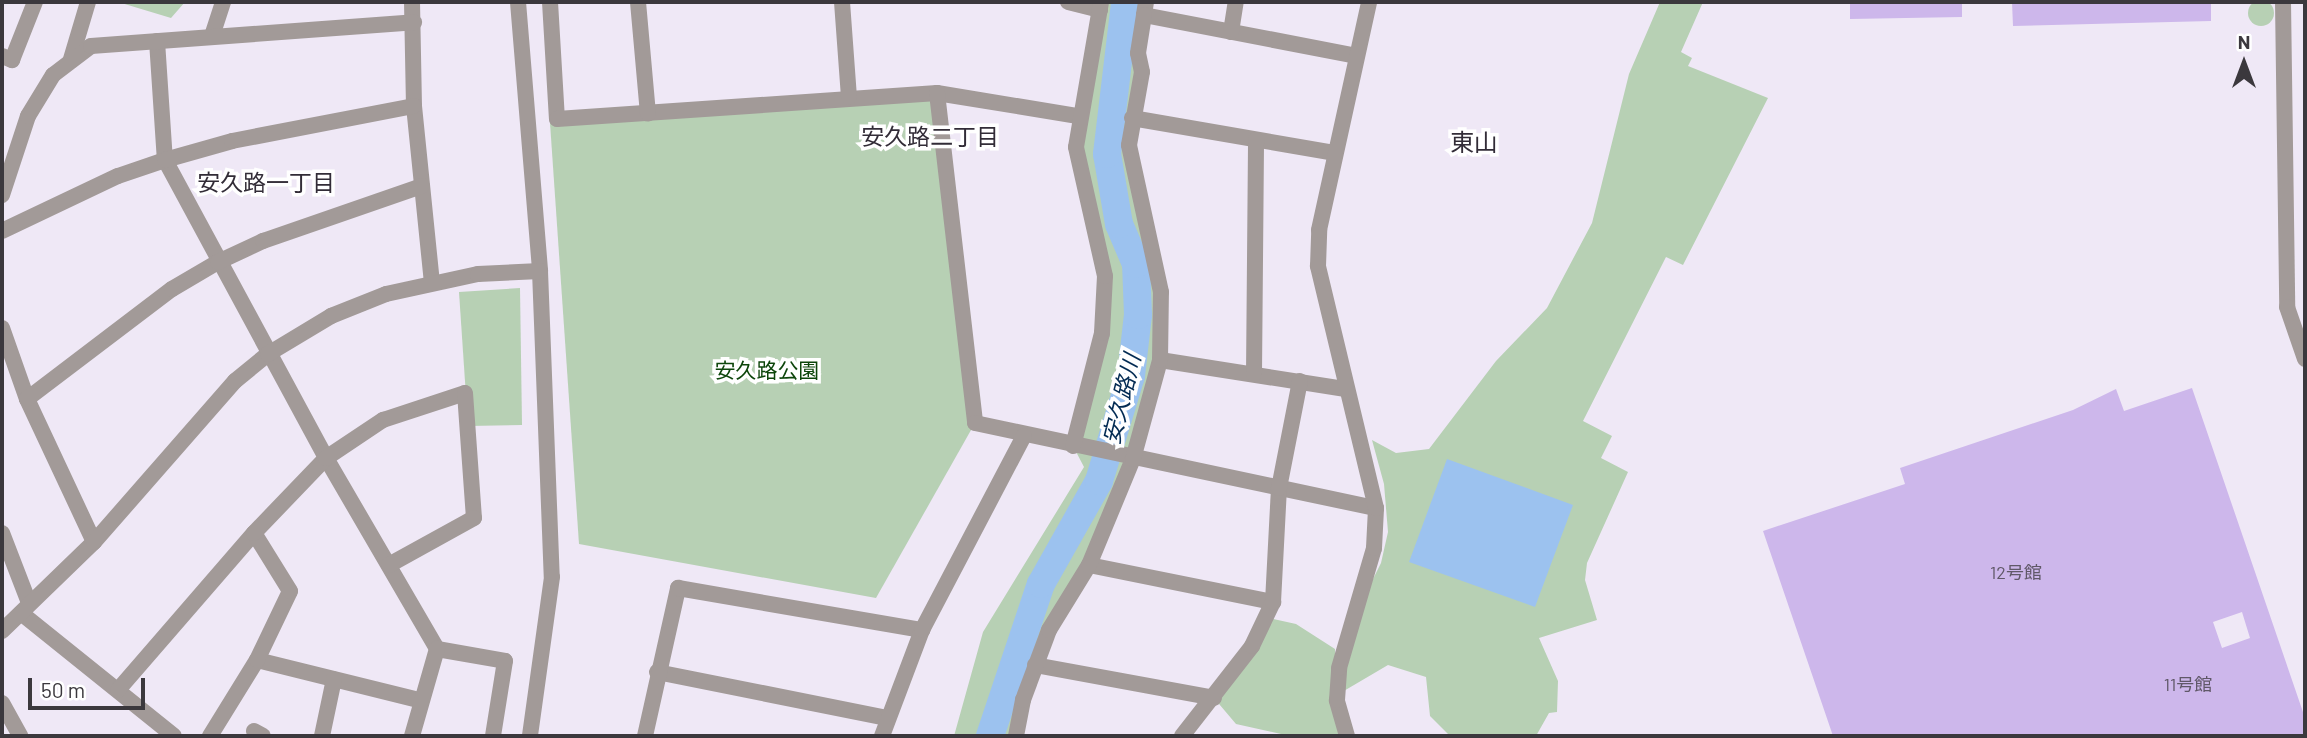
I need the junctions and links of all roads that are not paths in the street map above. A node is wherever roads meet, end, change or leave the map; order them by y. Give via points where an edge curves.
1 (35, 2) edge
2 (88, 2) edge
3 (223, 2) edge
4 (412, 2) edge
5 (518, 2) edge
6 (550, 2) edge
7 (638, 2) edge
8 (842, 2) edge
9 (1068, 2) edge
10 (1236, 2) edge
11 (1369, 2) edge
12 (2283, 2) edge
13 (1101, 6) edge
14 (1145, 8) edge
15 (414, 22) junction
16 (1231, 32) junction
17 (212, 36) junction
18 (157, 41) junction
19 (1356, 55) junction
20 (2, 56) edge
21 (71, 59) junction
22 (937, 93) junction
23 (849, 97) junction
24 (414, 106) junction
25 (648, 114) junction
26 (1078, 116) junction
27 (1132, 118) junction
28 (1256, 140) junction
29 (1334, 153) junction
30 (165, 160) junction
31 (422, 186) junction
32 (2, 195) edge
33 (2, 231) edge
34 (218, 262) junction
35 (540, 271) junction
36 (432, 282) junction
37 (2, 328) edge
38 (268, 354) junction
39 (2305, 359) edge
40 (1160, 360) junction
41 (1254, 374) junction
42 (1300, 382) junction
43 (1346, 389) junction
44 (27, 399) junction
45 (1024, 436) junction
46 (1073, 446) junction
47 (326, 458) junction
48 (1133, 459) junction
49 (1279, 488) junction
50 (1376, 508) junction
51 (2, 533) edge
52 (254, 533) junction
53 (94, 542) junction
54 (389, 565) junction
55 (1089, 565) junction
56 (1273, 601) junction
57 (25, 608) junction
58 (922, 630) junction
59 (2, 631) edge
60 (436, 649) junction
61 (257, 660) junction
62 (1035, 665) junction
63 (657, 672) junction
64 (334, 679) junction
65 (118, 691) junction
66 (1214, 698) junction
67 (419, 700) junction
68 (2, 703) edge
69 (887, 718) junction
70 (20, 736) edge
71 (174, 736) edge
72 (210, 736) edge
73 (322, 736) edge
74 (412, 736) edge
75 (493, 736) edge
76 (530, 736) edge
77 (645, 736) edge
78 (882, 736) edge
79 (1016, 736) edge
80 (1182, 736) edge
81 (1347, 736) edge

1 - 20 street via 12,60
2 - 21 street
3 - 17 street
4 - 15 street
5 - 35 street
6 - 25 street via 557,120
7 - 25 street
8 - 23 street
9 - 13 street
10 - 16 street
11 - 19 street
12 - 39 street via 2287,307
13 - 26 street
14 - 16 street
14 - 27 street via 1138,53 1142,72
15 - 17 street
15 - 24 street
16 - 19 street
17 - 18 street
18 - 21 street via 91,46
18 - 30 street
19 - 29 street
21 - 32 street via 28,116
22 - 23 street
22 - 26 street
22 - 45 street via 975,423
23 - 25 street
24 - 30 street via 232,141
24 - 31 street
26 - 46 street via 1080,180 1104,276 1102,333
27 - 28 street
27 - 40 street via 1133,173 1161,292
28 - 29 street
28 - 41 street
29 - 43 street via 1318,266
30 - 33 street
30 - 34 street
31 - 34 street via 263,241
31 - 36 street
34 - 38 street
34 - 44 street via 172,289
35 - 36 street
35 - 76 street via 552,577
36 - 38 street via 331,316
37 - 44 street
38 - 47 street
38 - 53 street via 235,381
40 - 41 street
40 - 48 street
41 - 42 street
42 - 43 street
42 - 49 street
43 - 50 street
44 - 53 street
45 - 46 street
45 - 58 street
46 - 48 street
47 - 52 street
47 - 54 street
47 - 54 street via 383,420 465,393 474,518
48 - 49 street
48 - 55 street
49 - 50 street
49 - 56 street
50 - 81 street via 1374,548 1339,668 1337,700
51 - 57 street
52 - 61 street via 290,591
52 - 65 street
53 - 57 street
54 - 60 street
55 - 56 street
55 - 62 street via 1049,630
56 - 66 street via 1252,646
57 - 59 street
57 - 65 street
58 - 63 street via 678,588
58 - 69 street
60 - 67 street
60 - 75 street via 505,661
61 - 64 street
61 - 72 street
62 - 66 street
62 - 79 street
63 - 69 street
63 - 77 street
64 - 67 street
64 - 73 street
65 - 71 street
66 - 80 street
67 - 74 street
68 - 70 street
69 - 78 street

